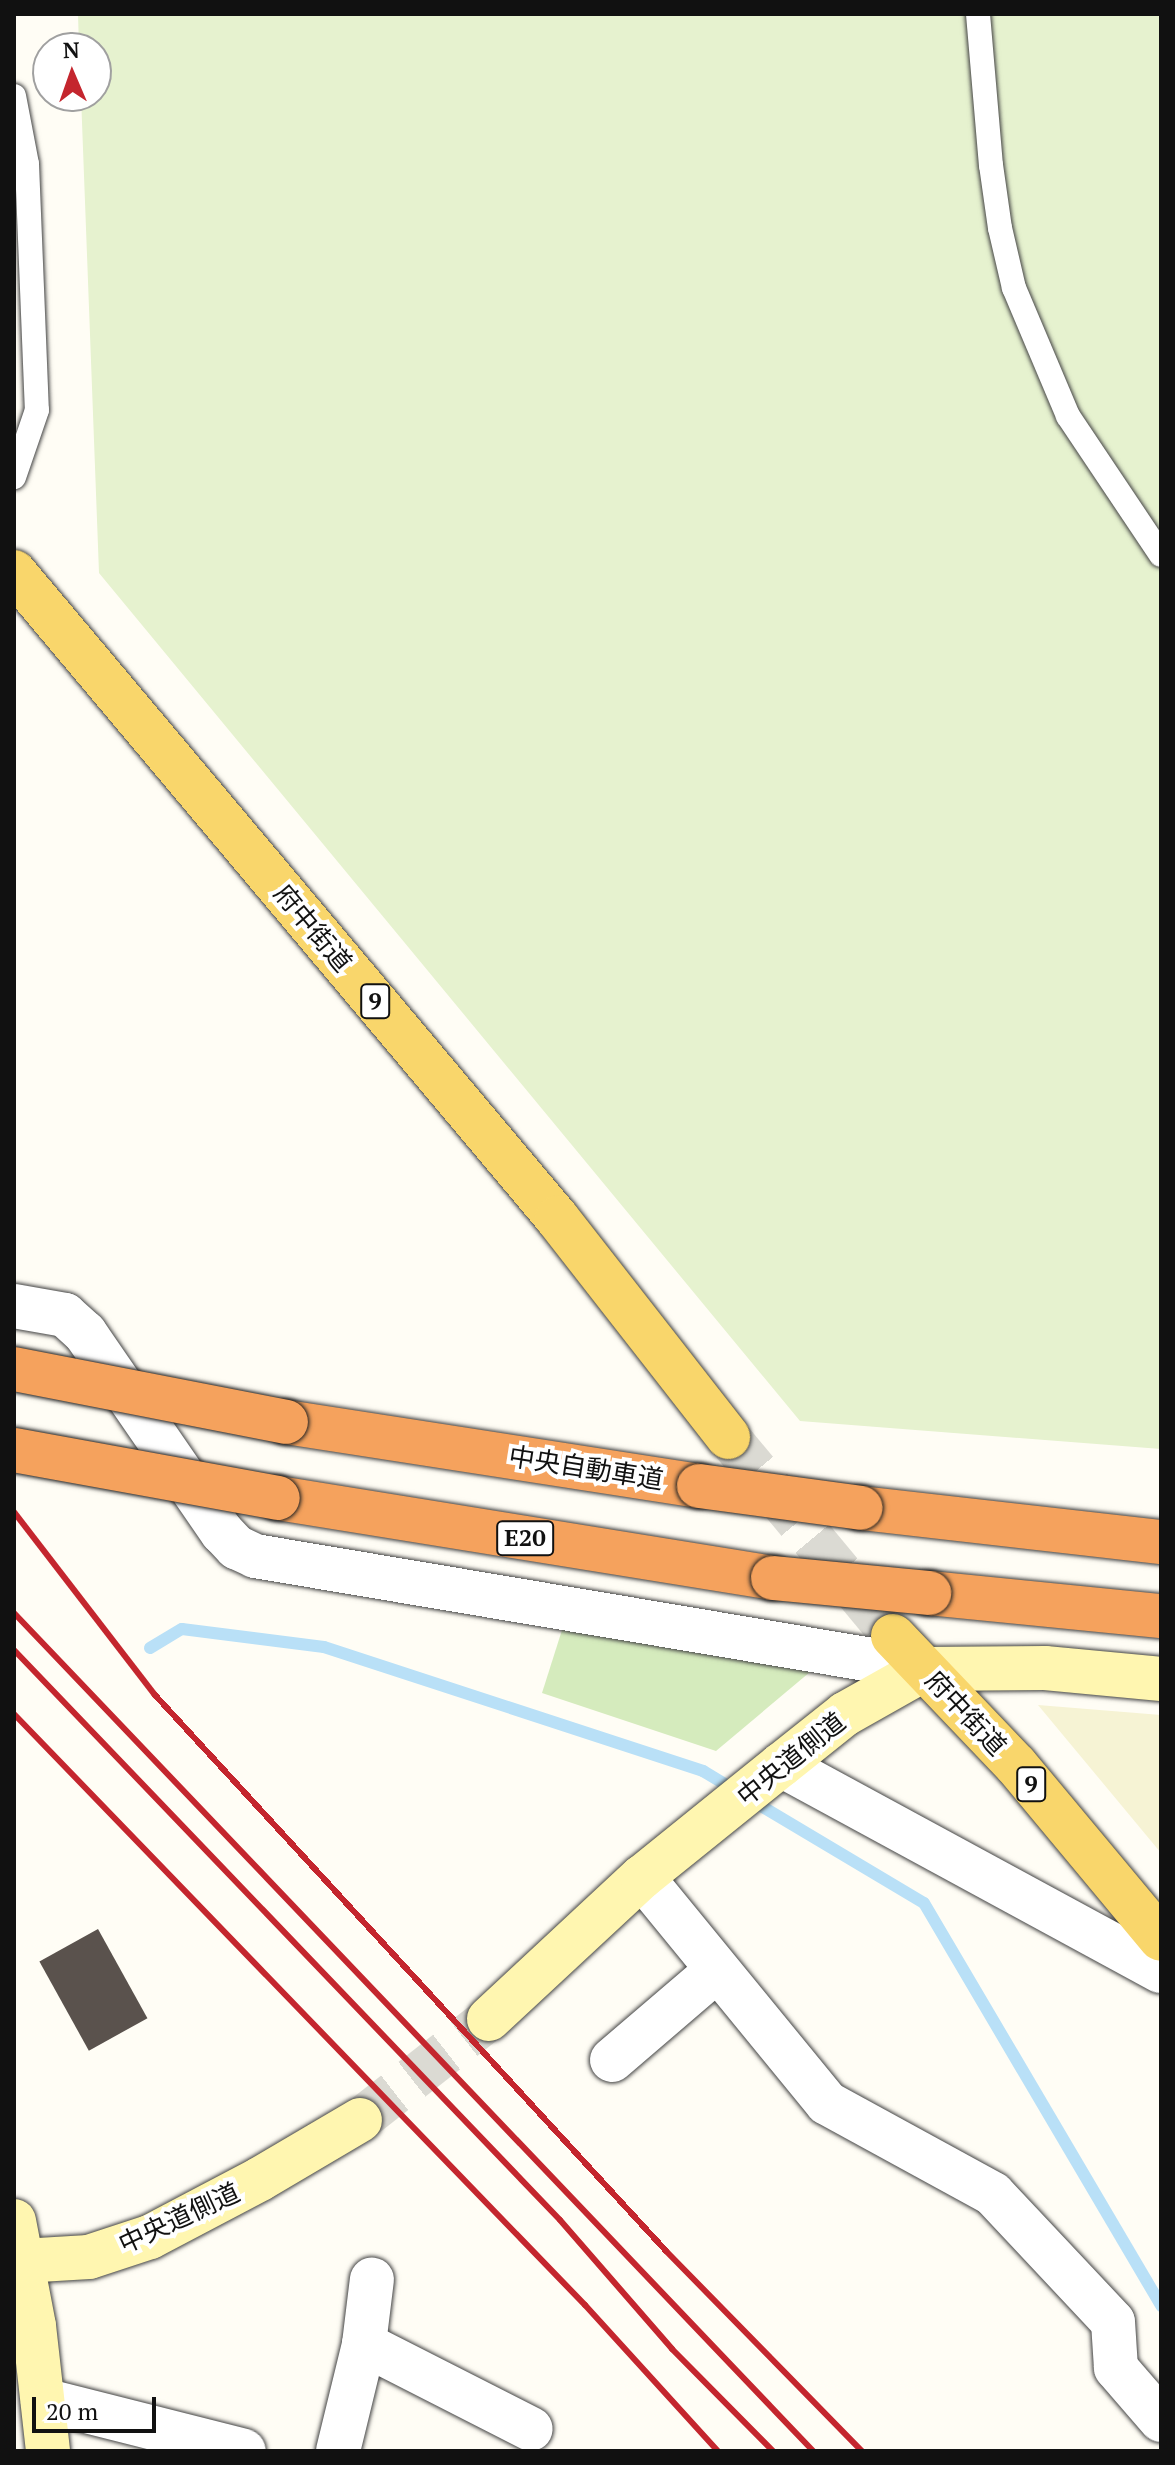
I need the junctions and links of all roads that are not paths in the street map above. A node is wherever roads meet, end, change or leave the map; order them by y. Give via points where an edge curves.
1 (978, 14) edge
2 (14, 96) edge
3 (14, 477) edge
4 (1161, 555) edge
5 (14, 572) edge
6 (14, 1306) edge
7 (14, 1369) edge
8 (728, 1437) tunnel mouth
9 (14, 1450) edge
10 (1161, 1542) edge
11 (1161, 1616) edge
12 (893, 1636) tunnel mouth
13 (925, 1669) junction
14 (1161, 1679) edge
15 (781, 1765) junction
16 (642, 1877) junction
17 (1161, 1939) edge
18 (716, 1971) junction
19 (1161, 1971) edge
20 (489, 2019) tunnel mouth
21 (612, 2060) dead end
22 (360, 2120) tunnel mouth
23 (18, 2241) edge
24 (372, 2279) dead end
25 (364, 2344) junction
26 (43, 2400) junction
27 (1161, 2420) edge
28 (531, 2429) dead end
29 (48, 2451) edge
30 (244, 2451) edge
31 (338, 2451) edge

1 - 4 lane via 991,165 1014,288 1068,416
2 - 3 lane via 27,164 37,410
5 - 8 main road, 府中街道 / 9 via 557,1218
6 - 13 street via 65,1315 85,1333 222,1532 255,1556
7 - 10 highway, 中央自動車道, bridge via 286,1422 699,1486
9 - 11 highway, E20, bridge via 773,1578
12 - 13 main road, 府中街道 / 9
13 - 14 street, 中央道側道 via 1045,1668
13 - 15 street, 中央道側道 via 845,1714
13 - 17 main road, 府中街道 / 9 via 1016,1765
15 - 16 street, 中央道側道
15 - 19 street
16 - 18 street
16 - 20 street, 中央道側道
18 - 21 street
18 - 27 street via 827,2103 993,2194 1113,2322 1116,2368
22 - 23 street, 中央道側道 via 150,2237 89,2257
23 - 26 street
24 - 25 street
25 - 28 street
25 - 31 street
26 - 29 street
26 - 30 street

